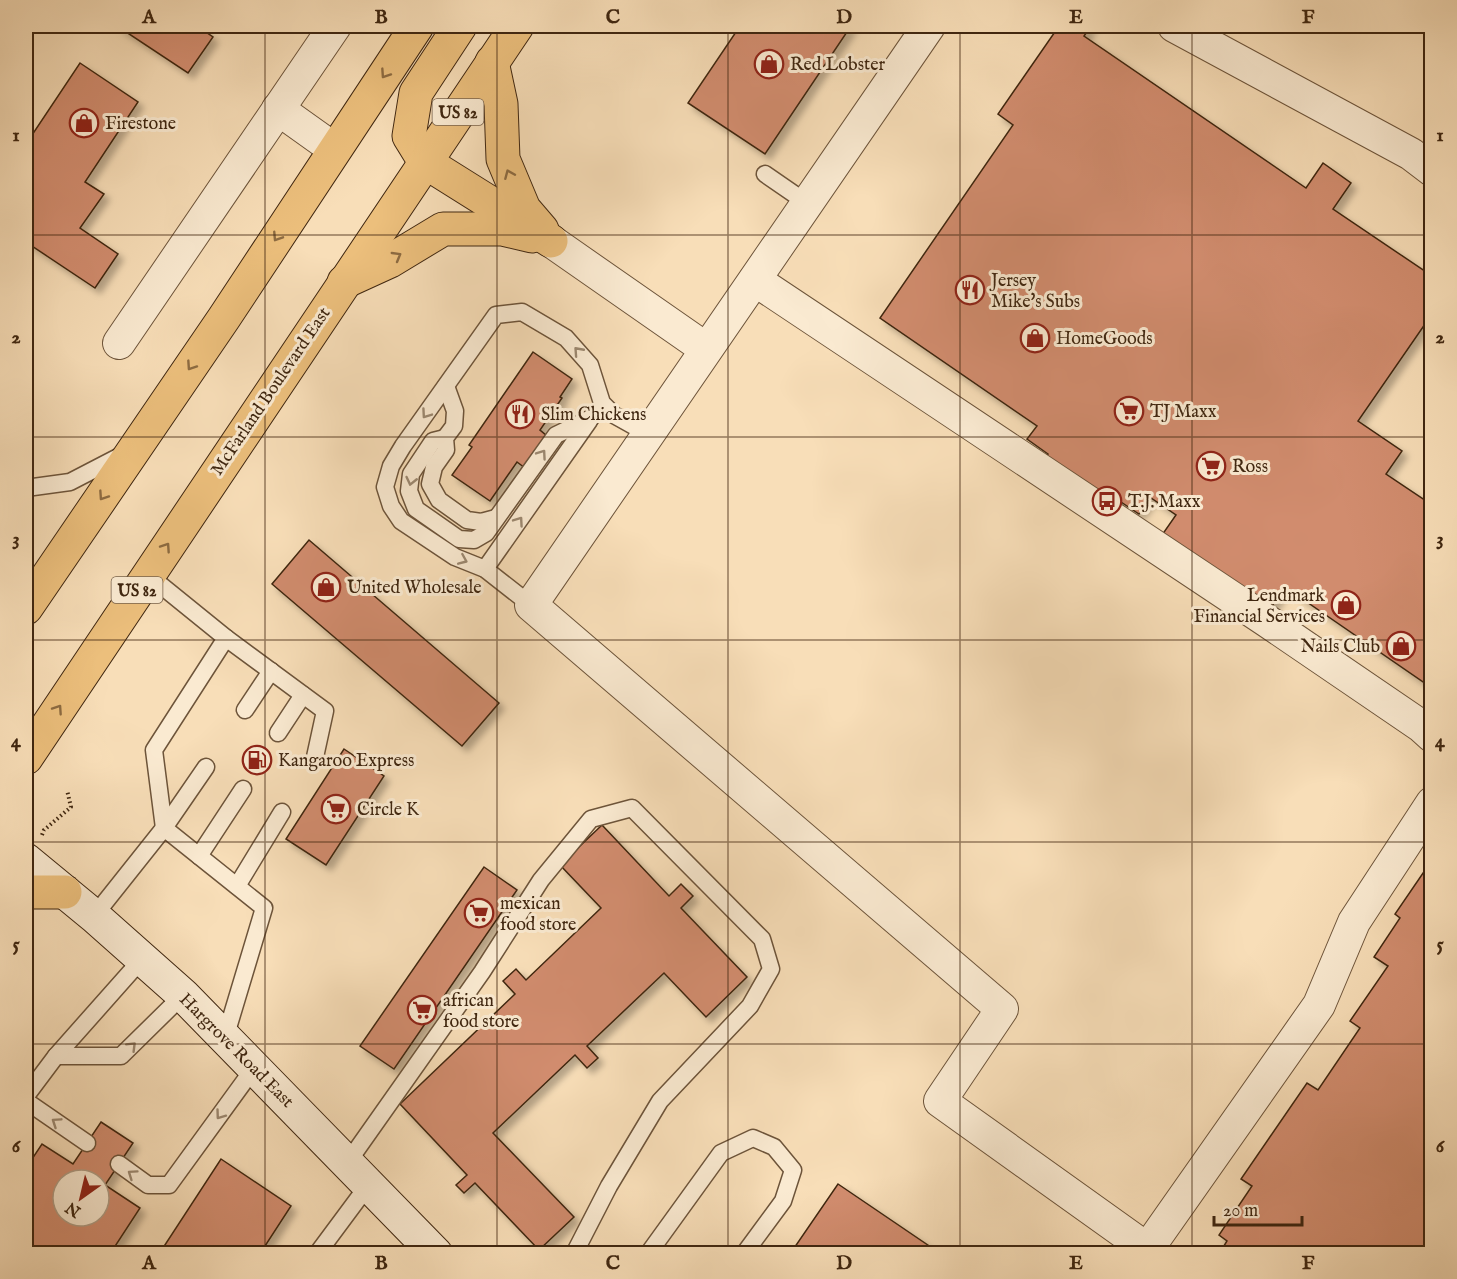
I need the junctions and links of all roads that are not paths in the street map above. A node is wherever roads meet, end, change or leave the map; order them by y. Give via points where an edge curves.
1 (335, 26) edge
2 (417, 26) edge
3 (460, 26) edge
4 (517, 26) edge
5 (929, 26) edge
6 (1174, 26) edge
7 (492, 62) junction
8 (278, 109) junction
9 (334, 149) junction
10 (424, 162) junction
11 (1431, 170) edge
12 (765, 174) dead end
13 (807, 203) junction
14 (551, 241) junction
15 (755, 280) junction
16 (344, 282) junction
17 (120, 343) dead end
18 (706, 350) junction
19 (446, 386) junction
20 (602, 403) junction
21 (591, 418) junction
22 (648, 434) junction
23 (446, 438) junction
24 (135, 448) junction
25 (26, 488) edge
26 (496, 518) junction
27 (485, 569) junction
28 (147, 574) junction
29 (531, 605) junction
30 (26, 608) edge
31 (226, 638) junction
32 (271, 670) junction
33 (303, 695) junction
34 (245, 710) dead end
35 (278, 733) dead end
36 (1431, 736) edge
37 (315, 757) dead end
38 (26, 758) edge
39 (206, 767) dead end
40 (243, 789) dead end
41 (1431, 803) edge
42 (282, 812) dead end
43 (164, 828) junction
44 (199, 856) junction
45 (26, 871) edge
46 (237, 886) junction
47 (65, 892) joint
48 (94, 916) junction
49 (142, 959) junction
50 (183, 995) junction
51 (225, 1038) junction
52 (56, 1056) junction
53 (254, 1068) junction
54 (26, 1096) edge
55 (26, 1101) edge
56 (87, 1143) dead end
57 (119, 1164) dead end
58 (358, 1173) junction
59 (1145, 1251) edge
60 (317, 1254) edge
61 (436, 1254) edge
62 (574, 1254) edge
63 (648, 1254) edge
64 (744, 1254) edge

1 - 8 street
2 -> 9 highway
3 - 10 highway via 416,93 409,136
4 - 7 highway, McFarland Boulevard East / US 82
5 - 13 street
6 - 11 street via 1411,154
7 - 10 highway, McFarland Boulevard East / US 82
14 -> 7 highway via 524,209 502,159 501,104
8 - 9 street
8 - 17 street
9 -> 24 highway
10 - 14 highway
10 - 16 highway, McFarland Boulevard East / US 82
12 - 13 lane
13 - 15 street
16 -> 14 highway via 390,261 443,229 502,229
14 - 18 street
15 - 18 street
15 - 36 street via 1267,621
28 -> 16 highway, McFarland Boulevard East / US 82
18 - 22 street
20 -> 19 lane via 590,364 566,338 522,312 496,315
19 - 23 lane via 455,411
19 -> 27 lane via 392,466 385,487 401,521 454,556
20 - 21 lane
20 - 22 lane via 614,415
26 -> 21 lane via 556,435
27 -> 21 lane
22 - 29 street
23 - 26 lane via 446,450 434,467 430,484 439,500 467,520
23 -> 26 lane via 433,441 411,474 409,491 416,508 459,539 474,540 486,533
24 - 25 lane via 70,482
24 -> 30 highway
27 - 29 lane
28 - 31 lane
38 -> 28 highway, McFarland Boulevard East / US 82
29 - 59 street via 1002,1009 940,1101
31 - 32 lane
31 - 43 lane via 154,750
32 - 33 lane
32 - 34 lane
33 - 35 lane
33 - 37 lane via 325,711
39 - 43 lane
40 - 44 lane
41 - 59 street via 1354,922 1320,1005
42 - 46 lane
43 - 44 lane
43 - 48 lane
44 - 46 lane
45 - 47 highway
46 - 51 lane via 264,908
47 - 48 main road, Hargrove Road East
48 - 49 main road, Hargrove Road East
49 - 50 main road, Hargrove Road East
49 - 52 lane
50 - 51 main road, Hargrove Road East
52 -> 50 lane via 121,1056
51 - 53 main road, Hargrove Road East
52 - 54 lane
53 -> 57 lane via 169,1185 148,1185
53 - 58 main road, Hargrove Road East
56 -> 55 lane
58 - 60 lane
58 - 61 main road, Hargrove Road East
58 - 62 lane via 541,880 591,819 632,808 762,939 771,969 750,1006 660,1101
63 - 64 lane via 721,1153 753,1138 774,1147 793,1170 783,1201

